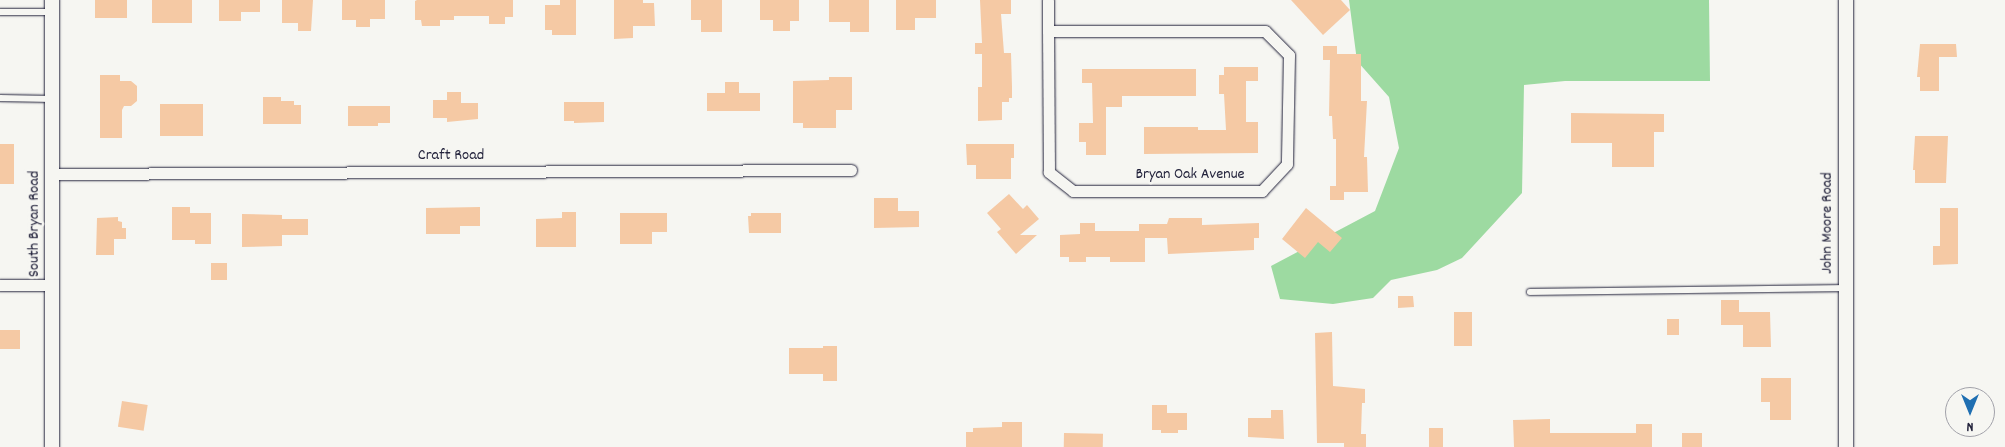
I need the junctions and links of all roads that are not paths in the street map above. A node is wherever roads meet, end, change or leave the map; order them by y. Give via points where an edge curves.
1 (1048, 0) edge
2 (1846, 0) edge
3 (52, 6) edge
4 (0, 12) edge
5 (1048, 31) junction
6 (0, 98) edge
7 (52, 98) junction
8 (851, 170) dead end
9 (52, 174) junction
10 (0, 285) edge
11 (52, 285) junction
12 (1846, 288) junction
13 (1530, 292) dead end
14 (52, 447) edge
15 (1846, 447) edge

1 - 5 street, Bryan Oak Avenue
2 - 12 street, John Moore Road
3 - 4 lane
3 - 7 street, South Bryan Road
5 - 5 street, Bryan Oak Avenue via 1265,31 1289,55 1287,164 1262,191 1073,191 1048,172
6 - 7 lane
7 - 9 street, South Bryan Road
8 - 9 street, Craft Road
9 - 11 street, South Bryan Road
10 - 11 street
11 - 14 street, South Bryan Road
12 - 13 lane
12 - 15 street, John Moore Road

